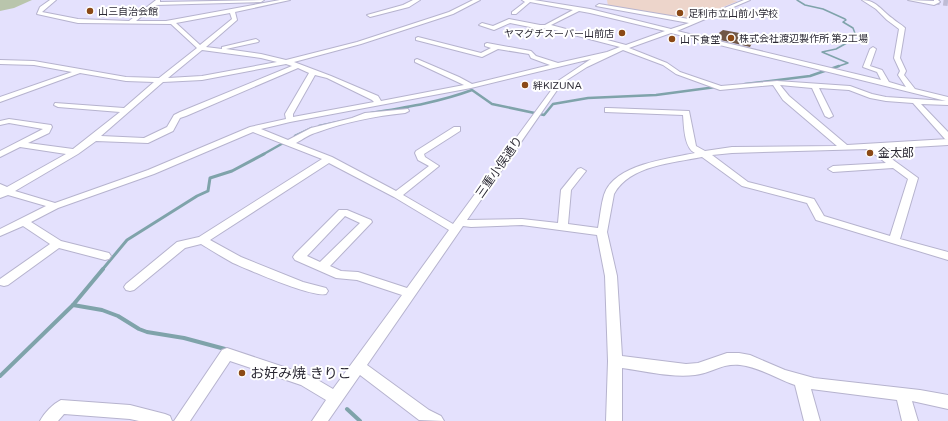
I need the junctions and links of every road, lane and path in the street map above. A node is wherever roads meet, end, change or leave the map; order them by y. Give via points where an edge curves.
1 (53, 0) edge
2 (159, 0) edge
3 (265, 0) edge
4 (271, 0) edge
5 (288, 0) edge
6 (417, 0) edge
7 (478, 0) edge
8 (527, 0) edge
9 (604, 0) edge
10 (748, 0) edge
11 (865, 0) edge
12 (910, 0) edge
13 (936, 0) edge
14 (203, 2) edge
15 (279, 2) junction
16 (154, 4) junction
17 (599, 6) junction
18 (195, 8) dead end
19 (580, 9) junction
20 (232, 11) junction
21 (514, 12) dead end
22 (590, 12) junction
23 (190, 13) dead end
24 (370, 15) dead end
25 (181, 20) junction
26 (131, 22) junction
27 (172, 22) junction
28 (696, 22) junction
29 (482, 25) dead end
30 (547, 26) junction
31 (670, 32) junction
32 (418, 39) dead end
33 (256, 40) dead end
34 (486, 45) dead end
35 (497, 47) junction
36 (200, 48) junction
37 (625, 48) junction
38 (873, 49) dead end
39 (216, 50) junction
40 (606, 54) junction
41 (417, 61) dead end
42 (0, 62) edge
43 (285, 62) junction
44 (556, 65) junction
45 (298, 66) junction
46 (78, 71) junction
47 (313, 72) junction
48 (160, 80) junction
49 (775, 83) junction
50 (886, 84) junction
51 (471, 86) junction
52 (815, 86) junction
53 (912, 90) junction
54 (948, 99) edge
55 (0, 100) edge
56 (916, 102) junction
57 (379, 103) junction
58 (948, 103) edge
59 (58, 105) dead end
60 (125, 110) junction
61 (405, 110) dead end
62 (608, 110) dead end
63 (829, 116) dead end
64 (290, 120) junction
65 (0, 123) edge
66 (253, 129) junction
67 (457, 129) dead end
68 (948, 137) edge
69 (94, 138) junction
70 (948, 142) edge
71 (289, 143) junction
72 (21, 145) junction
73 (870, 147) junction
74 (845, 148) junction
75 (75, 152) junction
76 (0, 154) edge
77 (704, 154) junction
78 (329, 159) junction
79 (895, 165) junction
80 (833, 169) dead end
81 (581, 171) dead end
82 (2, 191) edge
83 (397, 195) junction
84 (55, 206) junction
85 (23, 221) junction
86 (458, 226) junction
87 (563, 227) junction
88 (602, 232) junction
89 (0, 233) edge
90 (202, 240) junction
91 (894, 241) junction
92 (57, 244) junction
93 (105, 256) dead end
94 (948, 256) edge
95 (322, 268) junction
96 (4, 282) dead end
97 (130, 287) dead end
98 (322, 292) dead end
99 (410, 293) junction
100 (616, 361) junction
101 (358, 366) junction
102 (801, 380) junction
103 (902, 395) junction
104 (335, 398) junction
105 (948, 402) edge
106 (48, 421) edge
107 (165, 421) edge
108 (181, 421) edge
109 (319, 421) edge
110 (436, 421) edge
111 (614, 421) edge
112 (812, 421) edge
113 (910, 421) edge

1 - 26 street via 39,13 78,21
2 - 16 street
3 - 14 street
4 - 15 street
5 - 15 street
6 - 24 street via 406,6
7 - 43 street via 451,13 376,38
8 - 19 street
8 - 21 street
9 - 17 street
10 - 28 street, 三重小俣通り
11 - 53 street via 902,28 897,58 904,71 901,75
12 - 13 street via 934,3
14 - 16 street
14 - 18 street
15 - 20 street
16 - 26 street
17 - 22 street
17 - 28 street
19 - 22 street
19 - 30 street
20 - 25 street
20 - 36 street via 235,17 232,22
22 - 31 street
23 - 25 street
25 - 27 street
26 - 27 street
27 - 36 street
28 - 31 street, 三重小俣通り
29 - 30 street via 494,28 509,21
30 - 37 street
31 - 37 street, 三重小俣通り
31 - 50 street
32 - 35 street via 482,55
33 - 39 street
34 - 35 street
35 - 44 street via 531,53 533,57
36 - 39 street
36 - 48 street
37 - 40 street, 三重小俣通り
37 - 49 street via 665,64 678,73 720,88
38 - 50 street via 866,67 880,72
39 - 43 street
40 - 44 street
40 - 86 street, 三重小俣通り via 577,69 560,82
41 - 51 street
42 - 46 street via 31,62
43 - 45 street
43 - 48 street via 202,78
44 - 51 street
45 - 47 street
45 - 69 street via 183,114 170,128 145,141
46 - 48 street via 126,79
46 - 55 street
47 - 57 street via 328,76 375,98
47 - 64 street via 289,114
48 - 60 street
49 - 52 street
49 - 74 street via 786,98
50 - 53 street
51 - 57 street
52 - 56 street via 850,88 870,96
52 - 63 street
53 - 54 street
56 - 58 street
56 - 68 street
57 - 64 street
59 - 60 street
60 - 69 street
61 - 71 street via 368,115 314,130
62 - 77 street via 686,114 692,146
64 - 66 street
65 - 72 street via 9,121 48,127 46,131
66 - 71 street
66 - 84 street via 151,172
67 - 83 street via 419,153 421,158 435,166
69 - 75 street
70 - 73 street
71 - 78 street
72 - 75 street
72 - 76 street
73 - 74 street
73 - 79 street
74 - 77 street via 732,150
75 - 82 street
77 - 88 street via 636,170 626,175 609,194
77 - 91 street via 744,184 811,201 820,218
78 - 83 street
78 - 90 street
79 - 80 street
79 - 91 street via 913,178
81 - 87 street via 566,190
82 - 84 street
83 - 86 street via 448,226
84 - 85 street
85 - 89 street
85 - 92 street
86 - 87 street via 522,222
86 - 99 street, 三重小俣通り
87 - 88 street
88 - 100 street via 611,276
90 - 97 street via 181,245
90 - 98 street via 237,260
91 - 94 street
92 - 93 street
92 - 96 street
95 - 95 street via 299,257 343,212 367,222
95 - 99 street via 340,275 358,276
99 - 101 street, 三重小俣通り
100 - 102 street via 686,370 698,369 727,359 739,359
100 - 111 street
101 - 104 street, 三重小俣通り
101 - 110 street via 424,415
102 - 103 street
102 - 112 street
103 - 105 street
103 - 113 street
104 - 108 street via 306,380 227,354
104 - 109 street, 三重小俣通り
106 - 107 street via 61,407 130,412

